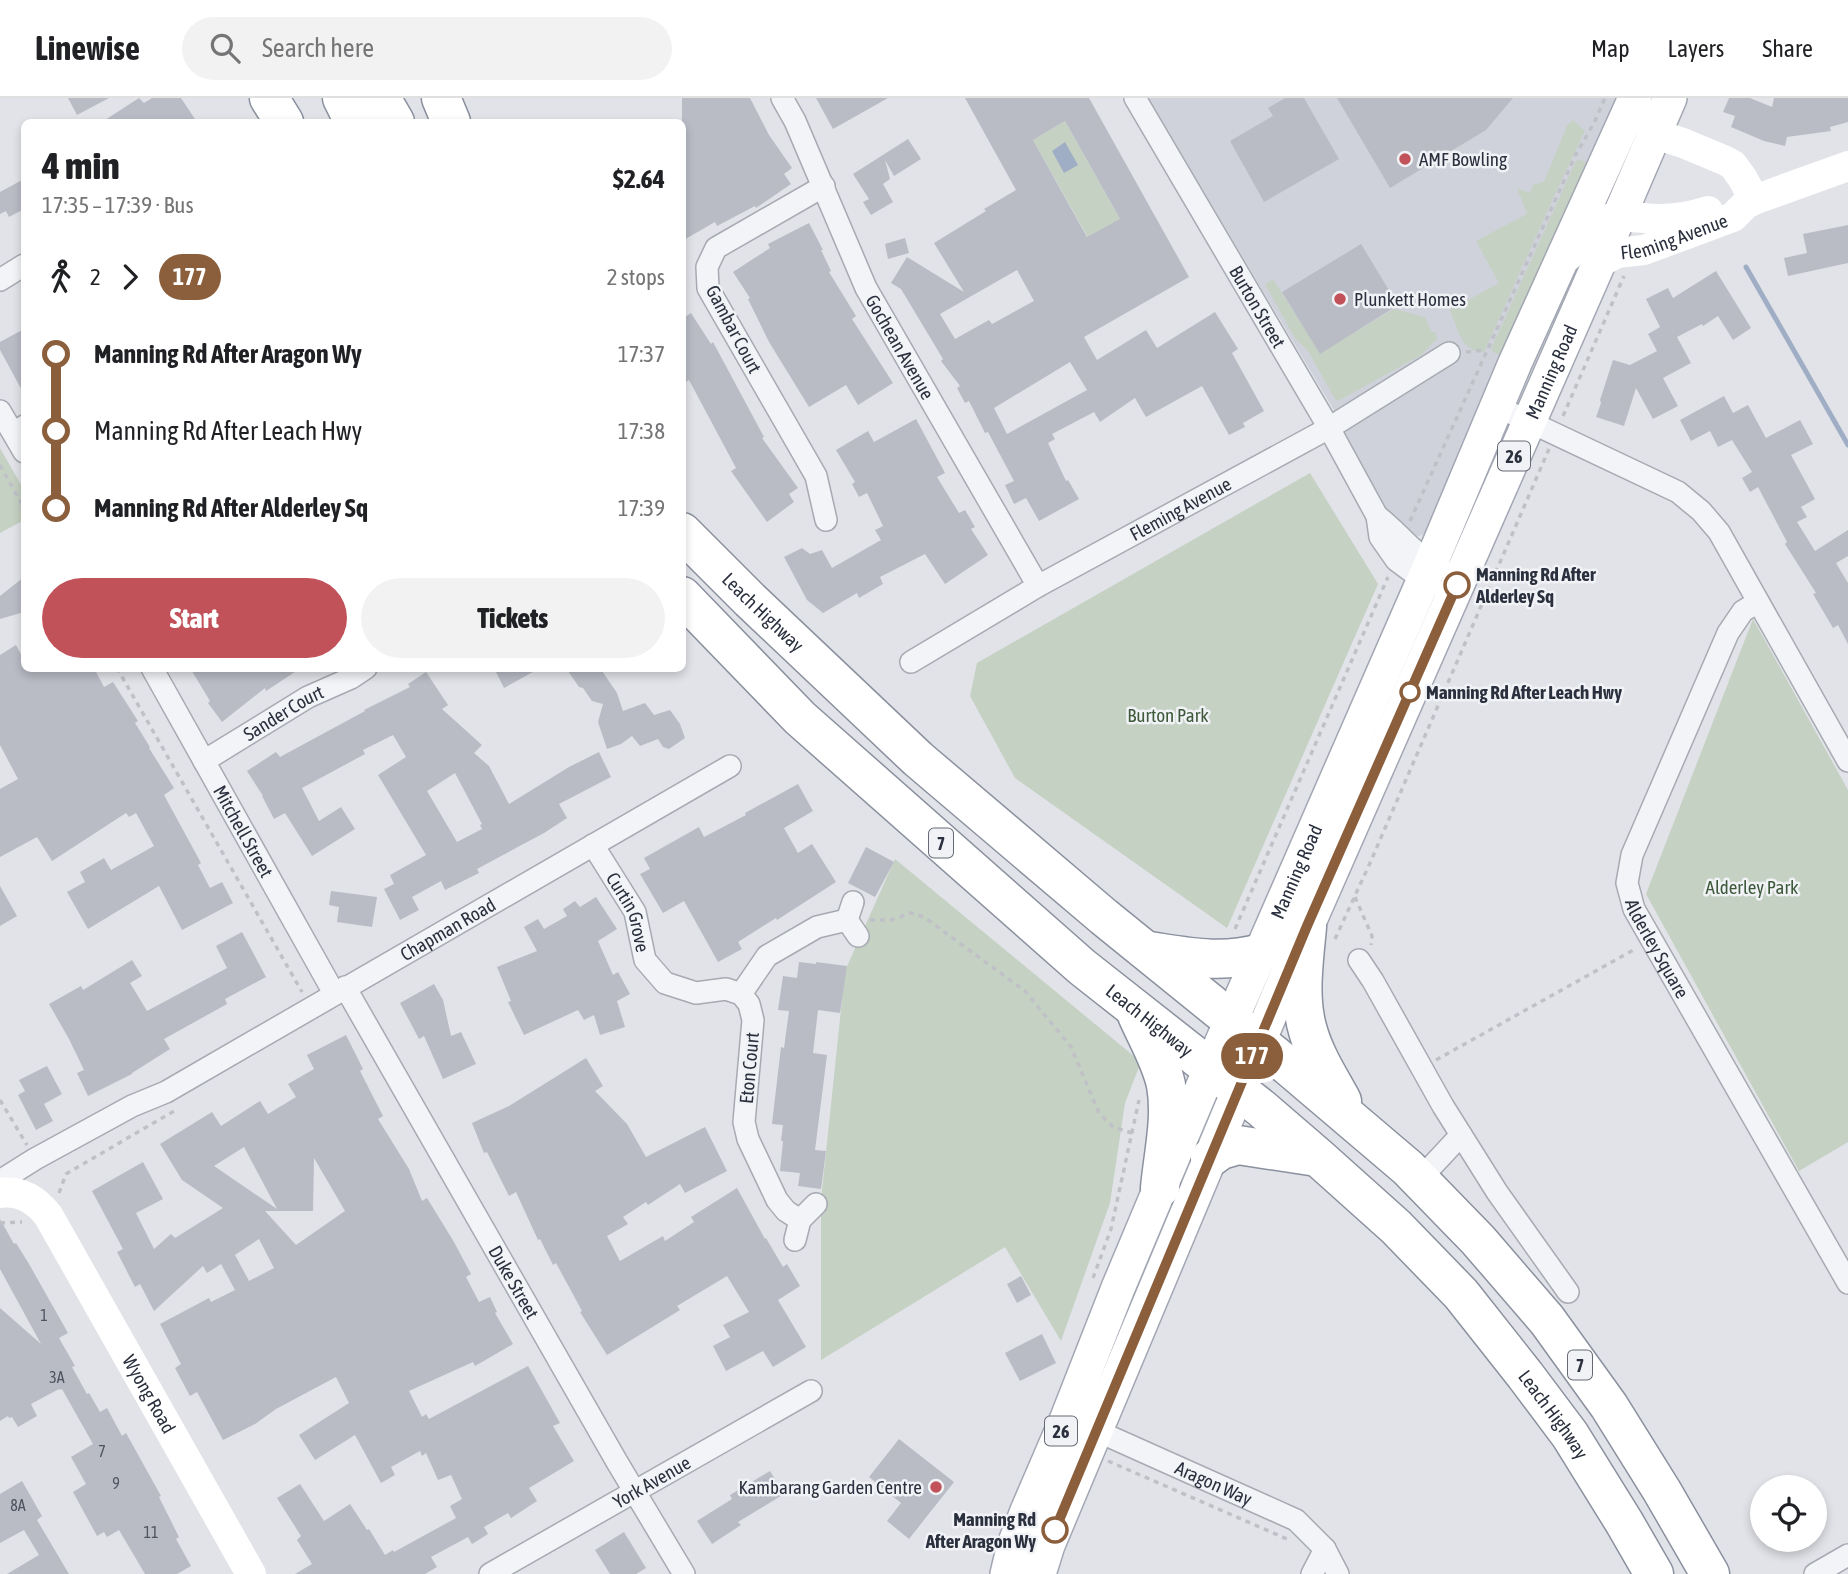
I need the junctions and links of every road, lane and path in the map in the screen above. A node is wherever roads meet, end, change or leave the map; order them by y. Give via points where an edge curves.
1 (269, 98) edge
2 (342, 98) edge
3 (381, 98) edge
4 (442, 98) edge
5 (782, 98) edge
6 (1135, 98) edge
7 (1605, 98) edge
8 (1638, 98) edge
9 (1670, 98) edge
10 (282, 119) edge
11 (352, 119) edge
12 (393, 119) edge
13 (450, 119) edge
14 (1655, 134) junction
15 (1848, 166) edge
16 (824, 186) junction
17 (1750, 202) junction
18 (1619, 218) junction
19 (1634, 252) junction
20 (1599, 263) junction
21 (21, 267) edge
22 (1557, 267) junction
23 (0, 280) edge
24 (1449, 353) dead end
25 (1496, 406) junction
26 (12, 420) edge
27 (1329, 428) junction
28 (1542, 428) junction
29 (21, 444) edge
30 (0, 465) edge
31 (21, 503) edge
32 (826, 520) dead end
33 (686, 536) edge
34 (1400, 551) junction
35 (1427, 572) junction
36 (1038, 586) junction
37 (1456, 587) junction
38 (686, 600) edge
39 (1758, 602) junction
40 (686, 615) edge
41 (911, 662) dead end
42 (119, 672) edge
43 (154, 672) edge
44 (360, 672) edge
45 (800, 718) junction
46 (204, 761) junction
47 (1848, 761) edge
48 (730, 766) dead end
49 (593, 845) junction
50 (1354, 895) junction
51 (853, 919) joint
52 (1321, 933) junction
53 (1651, 940) junction
54 (1147, 951) junction
55 (1261, 953) junction
56 (1223, 960) junction
57 (1361, 963) joint
58 (340, 990) junction
59 (741, 994) junction
60 (311, 1007) junction
61 (1134, 1008) junction
62 (1245, 1030) junction
63 (1422, 1069) junction
64 (1164, 1078) junction
65 (1224, 1079) junction
66 (0, 1100) edge
67 (182, 1107) dead end
68 (1355, 1123) junction
69 (1132, 1133) junction
70 (1461, 1135) junction
71 (1319, 1157) junction
72 (1209, 1158) junction
73 (35, 1159) junction
74 (1419, 1180) junction
75 (0, 1181) edge
76 (1160, 1188) junction
77 (0, 1193) edge
78 (816, 1204) dead end
79 (45, 1212) junction
80 (0, 1223) edge
81 (1093, 1279) dead end
82 (1848, 1283) edge
83 (1568, 1292) dead end
84 (810, 1391) dead end
85 (1067, 1418) junction
86 (1102, 1446) junction
87 (635, 1490) junction
88 (1289, 1540) dead end
89 (1325, 1549) junction
90 (1848, 1555) edge
91 (251, 1574) edge
92 (491, 1574) edge
93 (684, 1574) edge
94 (1007, 1574) edge
95 (1040, 1574) edge
96 (1312, 1574) edge
97 (1338, 1574) edge
98 (1654, 1574) edge
99 (1710, 1574) edge
100 (1815, 1574) edge

1 - 10 highway
2 - 11 highway
3 - 12 highway
4 - 13 highway
5 - 16 street, Gochean Avenue
6 - 27 street, Burton Street
7 - 34 path via 1487,350
8 - 14 street via 1643,118
8 - 22 main road, Manning Road / 26
9 - 14 main road, Manning Road / 26
14 - 17 street via 1733,165
14 - 18 main road, Manning Road / 26
15 - 17 street, Fleming Avenue
16 - 32 street, Gambar Court via 716,248 707,267 708,288 816,476
16 - 36 street, Gochean Avenue via 866,288
17 - 18 street, Fleming Avenue via 1728,203 1684,217
17 - 19 street, Fleming Avenue via 1733,217
18 - 20 main road, Manning Road / 26
18 - 22 street, Fleming Avenue via 1594,228
19 - 20 street, Fleming Avenue via 1617,253
19 - 28 path
20 - 28 main road, Manning Road / 26
21 - 23 street
22 - 25 main road, Manning Road / 26
24 - 27 street, Fleming Avenue
25 - 28 street
25 - 35 main road, Manning Road / 26
26 - 29 street
27 - 34 street, Burton Street via 1377,516 1380,537
27 - 36 street, Fleming Avenue
28 - 37 main road, Manning Road / 26
28 - 39 street via 1686,498 1719,532
28 - 50 path
30 - 31 path
33 - 54 highway, Leach Highway / 7 via 918,759
34 - 35 street, Burton Street
34 - 56 path via 1231,938 1223,946
35 - 37 street, Burton Street
35 - 55 main road, Manning Road / 26
36 - 41 street, Fleming Avenue
37 - 52 main road, Manning Road / 26
38 - 45 highway, Leach Highway / 7
39 - 47 street
39 - 53 street, Alderley Square via 1743,611 1728,633 1632,855 1627,883 1634,909
40 - 45 highway
42 - 60 path
43 - 46 street, Mitchell Street
44 - 46 street, Sander Court via 308,697
45 - 61 highway, Leach Highway / 7
46 - 58 street, Mitchell Street
48 - 49 street, Chapman Road
49 - 58 street, Chapman Road
49 - 59 street, Curtin Grove via 635,912 645,960 665,983 696,993 726,989
50 - 52 path
50 - 57 path via 1372,936 1369,957
51 - 59 street via 817,927 767,956
51 - 69 path via 891,920 911,913 924,917 1025,990 1071,1047 1099,1113 1113,1128
52 - 62 main road, Manning Road / 26
52 - 68 highway via 1303,990 1304,1010 1326,1071
53 - 63 path
53 - 82 street, Alderley Square
54 - 56 highway
54 - 62 highway, Leach Highway / 7
55 - 56 highway
55 - 62 main road, Manning Road / 26
57 - 63 street
58 - 60 street, Chapman Road
58 - 87 street, Duke Street
59 - 78 street, Eton Court via 753,1020 744,1122 748,1139 797,1230
60 - 73 street, Chapman Road via 166,1092
61 - 64 highway
61 - 65 highway, Leach Highway / 7
62 - 65 main road, Manning Road / 26
62 - 68 highway, Leach Highway / 7
63 - 70 street
64 - 69 path via 1143,1085
64 - 76 highway via 1168,1117
65 - 71 highway, Leach Highway / 7
65 - 72 main road, Manning Road / 26
65 - 76 main road, Manning Road / 26
66 - 73 path
67 - 79 path via 66,1174 58,1196
68 - 74 highway, Leach Highway / 7
69 - 81 path via 1111,1229
70 - 74 street
70 - 83 street
71 - 72 highway via 1238,1145
71 - 98 highway, Leach Highway / 7 via 1461,1294 1570,1435
72 - 86 main road, Manning Road / 26
73 - 75 street, Chapman Road
74 - 99 highway, Leach Highway / 7 via 1547,1320 1609,1406
76 - 85 main road, Manning Road / 26
77 - 79 street via 21,1194
79 - 80 path via 26,1222
79 - 91 street, Wyong Road
84 - 87 street, York Avenue
85 - 86 street, Aragon Way
85 - 94 main road, Manning Road / 26 via 1027,1511
86 - 88 path
86 - 89 street, Aragon Way via 1296,1520
86 - 95 main road, Manning Road / 26 via 1048,1545
87 - 92 street, York Avenue
87 - 93 street, Duke Street
89 - 96 street
89 - 97 street, Aragon Way
90 - 100 street

